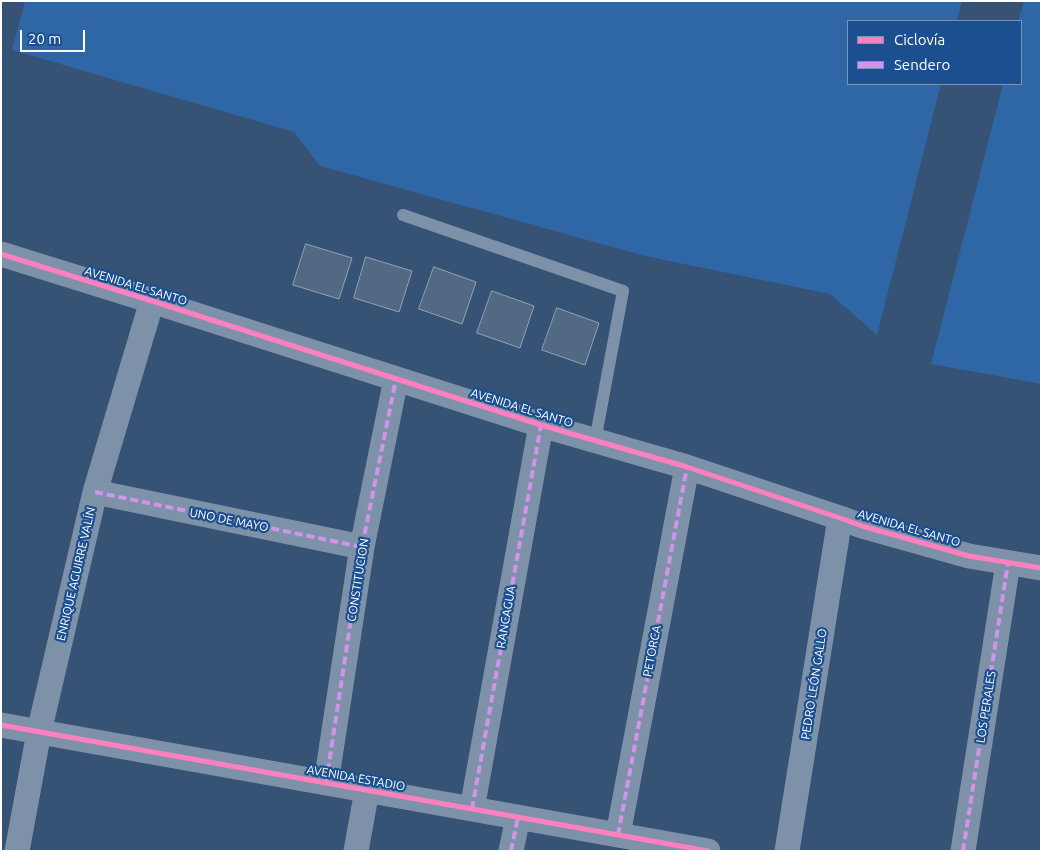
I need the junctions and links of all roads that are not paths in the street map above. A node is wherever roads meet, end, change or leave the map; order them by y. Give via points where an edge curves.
1 (403, 215) dead end
2 (1, 254) edge
3 (152, 301) junction
4 (396, 379) junction
5 (541, 425) junction
6 (595, 441) junction
7 (687, 467) junction
8 (95, 492) junction
9 (840, 518) junction
10 (362, 547) junction
11 (1008, 563) junction
12 (1041, 568) edge
13 (1, 725) edge
14 (39, 732) junction
15 (326, 783) junction
16 (367, 790) junction
17 (472, 809) junction
18 (518, 817) junction
19 (618, 835) junction
20 (17, 851) edge
21 (356, 851) edge
22 (511, 851) edge
23 (708, 851) edge
24 (787, 851) edge
25 (963, 851) edge

1 - 6 lane via 623,291
2 - 3 street, AVENIDA EL SANTO
3 - 4 street, AVENIDA EL SANTO
3 - 8 street, ENRIQUE AGUIRRE VALÍN
4 - 5 street, AVENIDA EL SANTO
4 - 10 street, CONSTITUCION
5 - 6 street, AVENIDA EL SANTO
5 - 17 street, RANCAGUA
6 - 7 street, AVENIDA EL SANTO
7 - 9 street, AVENIDA EL SANTO
7 - 19 street, PETORCA
8 - 10 street, UNO DE MAYO
8 - 14 street, ENRIQUE AGUIRRE VALÍN
9 - 11 street, AVENIDA EL SANTO via 969,556
9 - 24 street, PEDRO LEÓN GALLO
10 - 15 street, CONSTITUCION
11 - 12 street, AVENIDA EL SANTO
11 - 25 street, LOS PERALES
13 - 14 street, AVENIDA ESTADIO
14 - 15 street, AVENIDA ESTADIO
14 - 20 street, ENRIQUE AGUIRRE VALÍN
15 - 16 street, AVENIDA ESTADIO
16 - 17 street, AVENIDA ESTADIO
16 - 21 street
17 - 18 street, AVENIDA ESTADIO
18 - 19 street, AVENIDA ESTADIO
18 - 22 street
19 - 23 street, AVENIDA ESTADIO

